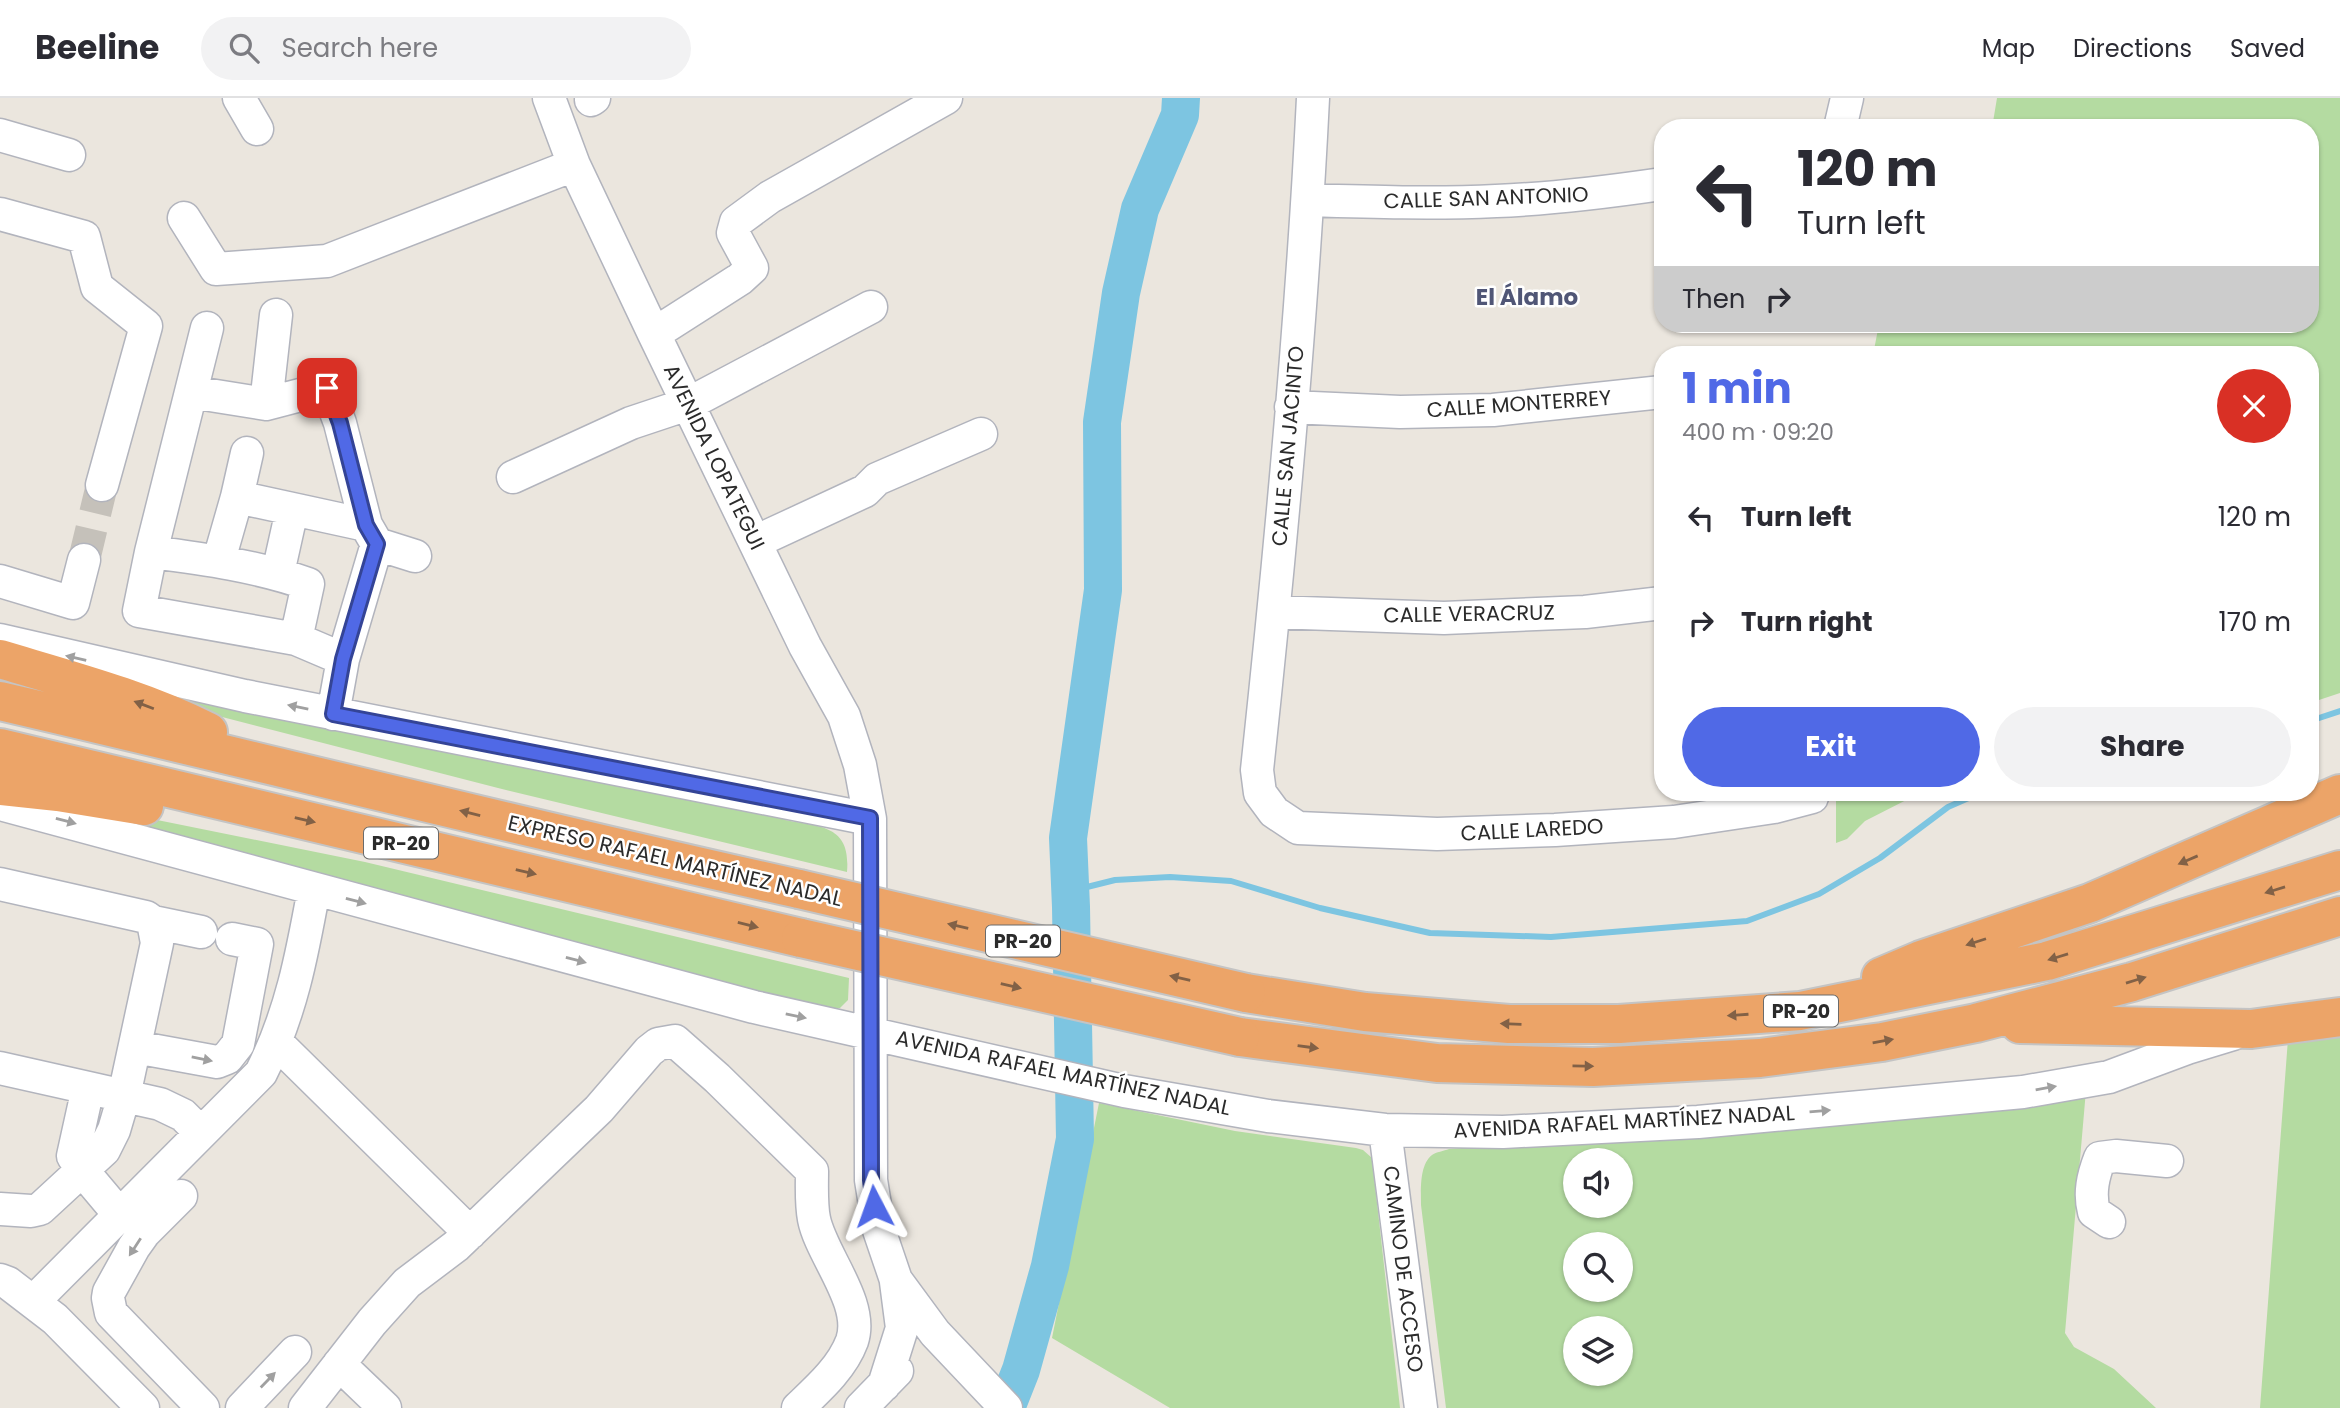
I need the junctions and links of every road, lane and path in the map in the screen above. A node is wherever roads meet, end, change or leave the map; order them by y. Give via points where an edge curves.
1 (239, 98) edge
2 (549, 98) edge
3 (946, 98) edge
4 (1313, 98) edge
5 (257, 129) dead end
6 (0, 135) edge
7 (69, 155) dead end
8 (573, 165) junction
9 (1654, 185) edge
10 (1308, 200) junction
11 (0, 214) edge
12 (184, 218) dead end
13 (871, 307) dead end
14 (276, 315) dead end
15 (207, 328) dead end
16 (654, 334) junction
17 (191, 392) junction
18 (1654, 393) edge
19 (266, 404) junction
20 (688, 404) junction
21 (1291, 407) junction
22 (981, 433) dead end
23 (247, 453) dead end
24 (513, 477) dead end
25 (102, 485) tunnel mouth
26 (237, 497) junction
27 (292, 510) junction
28 (372, 534) junction
29 (755, 542) junction
30 (151, 552) junction
31 (415, 556) dead end
32 (84, 560) tunnel mouth
33 (219, 561) junction
34 (278, 573) junction
35 (0, 581) edge
36 (1654, 604) edge
37 (1274, 612) junction
38 (296, 639) junction
39 (0, 640) edge
40 (0, 659) edge
41 (343, 659) junction
42 (0, 701) edge
43 (333, 714) junction
44 (0, 748) edge
45 (273, 765) junction
46 (0, 786) edge
47 (1261, 793) joint
48 (2340, 794) edge
49 (1797, 801) edge
50 (0, 804) edge
51 (260, 809) junction
52 (870, 818) junction
53 (2340, 870) edge
54 (0, 884) edge
55 (313, 889) junction
56 (2340, 916) edge
57 (153, 922) junction
58 (201, 932) dead end
59 (232, 939) dead end
60 (2340, 993) edge
61 (1800, 1012) junction
62 (2340, 1017) edge
63 (1976, 1023) junction
64 (2088, 1026) junction
65 (2251, 1029) junction
66 (870, 1032) junction
67 (276, 1042) junction
68 (135, 1047) junction
69 (0, 1068) edge
70 (88, 1088) junction
71 (124, 1096) junction
72 (1385, 1130) junction
73 (201, 1133) junction
74 (2167, 1161) dead end
75 (82, 1170) junction
76 (181, 1196) dead end
77 (0, 1209) edge
78 (119, 1214) junction
79 (2109, 1222) dead end
80 (470, 1233) junction
81 (0, 1280) edge
82 (896, 1280) junction
83 (33, 1302) junction
84 (935, 1333) junction
85 (295, 1352) dead end
86 (340, 1364) junction
87 (884, 1385) junction
88 (143, 1408) edge
89 (203, 1408) edge
90 (242, 1408) edge
91 (305, 1408) edge
92 (385, 1408) edge
93 (798, 1408) edge
94 (862, 1408) edge
95 (1006, 1408) edge
96 (1421, 1408) edge

1 - 5 street
2 - 8 street, AVENIDA LOPATEGUI
3 - 16 street via 771,197 736,222 733,233 752,268
4 - 10 street, CALLE SAN JACINTO
6 - 7 street
8 - 12 street via 327,261 216,269
8 - 16 street, AVENIDA LOPATEGUI
9 - 10 street, CALLE SAN ANTONIO via 1497,201
10 - 21 street, CALLE SAN JACINTO
11 - 25 street via 84,237 97,287 146,326
13 - 20 street
14 - 19 street
15 - 17 street
16 - 20 street, AVENIDA LOPATEGUI
17 - 19 street
17 - 30 street
18 - 21 street, CALLE MONTERREY via 1493,410
19 - 28 street via 327,388
20 - 24 street via 631,423
20 - 29 street, AVENIDA LOPATEGUI
21 - 37 street, CALLE SAN JACINTO
22 - 29 street via 877,478 865,491
23 - 26 street
26 - 27 street
26 - 33 street
27 - 28 street
27 - 34 street
28 - 31 street
28 - 41 street
29 - 52 street, AVENIDA LOPATEGUI via 844,716
30 - 33 street
30 - 38 street via 139,611
32 - 35 street via 73,603
33 - 34 street
34 - 38 street via 308,584
36 - 37 street, CALLE VERACRUZ via 1444,618
37 - 47 street, CALLE SAN JACINTO via 1257,770
38 - 41 street
43 -> 39 street
45 -> 40 highway via 185,720
41 - 43 street
42 - 45 highway, EXPRESO RAFAEL MARTÍNEZ NADAL / PR-20
43 - 52 street
44 - 51 highway, PR-20
61 -> 45 highway, EXPRESO RAFAEL MARTÍNEZ NADAL / PR-20, bridge via 1619,1024 1509,1024 1366,1012 1246,993
46 - 51 highway via 155,807
47 - 49 street, CALLE LAREDO via 1273,812 1298,828 1437,834 1674,822
48 -> 61 highway via 2090,902 1921,960
50 -> 55 street, AVENIDA RAFAEL MARTÍNEZ NADAL
51 -> 63 highway, PR-20, bridge via 1240,1037 1437,1063 1593,1067 1759,1058 1882,1042
52 - 66 street, AVENIDA LOPATEGUI
53 -> 61 highway, EXPRESO RAFAEL MARTÍNEZ NADAL / PR-20 via 2047,961
54 - 57 street via 135,913
55 -> 66 street, AVENIDA RAFAEL MARTÍNEZ NADAL via 754,1007
55 - 67 street via 294,990
63 -> 56 highway, PR-20 via 2132,982
57 - 58 street
57 - 68 street via 157,943
68 -> 59 street via 217,1062 232,1054 238,1044 257,944
60 - 64 highway
62 - 65 highway
63 - 64 highway
64 - 65 highway
72 -> 65 street, AVENIDA RAFAEL MARTÍNEZ NADAL via 1503,1132 1698,1122 2023,1092 2109,1077
66 - 72 street, AVENIDA RAFAEL MARTÍNEZ NADAL via 1124,1091
66 - 82 street, AVENIDA LOPATEGUI via 872,1193
67 - 73 street via 261,1073
67 - 80 street
68 - 71 street
69 - 70 street
70 - 71 street
70 - 75 street via 73,1156
71 - 73 street via 176,1111
71 - 75 street via 104,1150
72 - 96 street, CAMINO DE ACCESO
73 - 78 street
74 - 79 street via 2100,1158 2090,1198 2094,1212
75 - 77 street via 40,1209
75 - 78 street
76 -> 89 street via 144,1233 108,1298 111,1313
78 - 83 street
80 - 86 street via 407,1283
80 - 93 street via 598,1109 649,1051 675,1041 812,1171 814,1221 847,1293 855,1327 841,1362
81 - 83 street
82 - 84 street
82 - 87 street via 902,1328
83 - 88 street
84 - 87 street
84 - 95 street
90 -> 85 street
86 - 91 street
86 - 92 street
87 - 94 street

